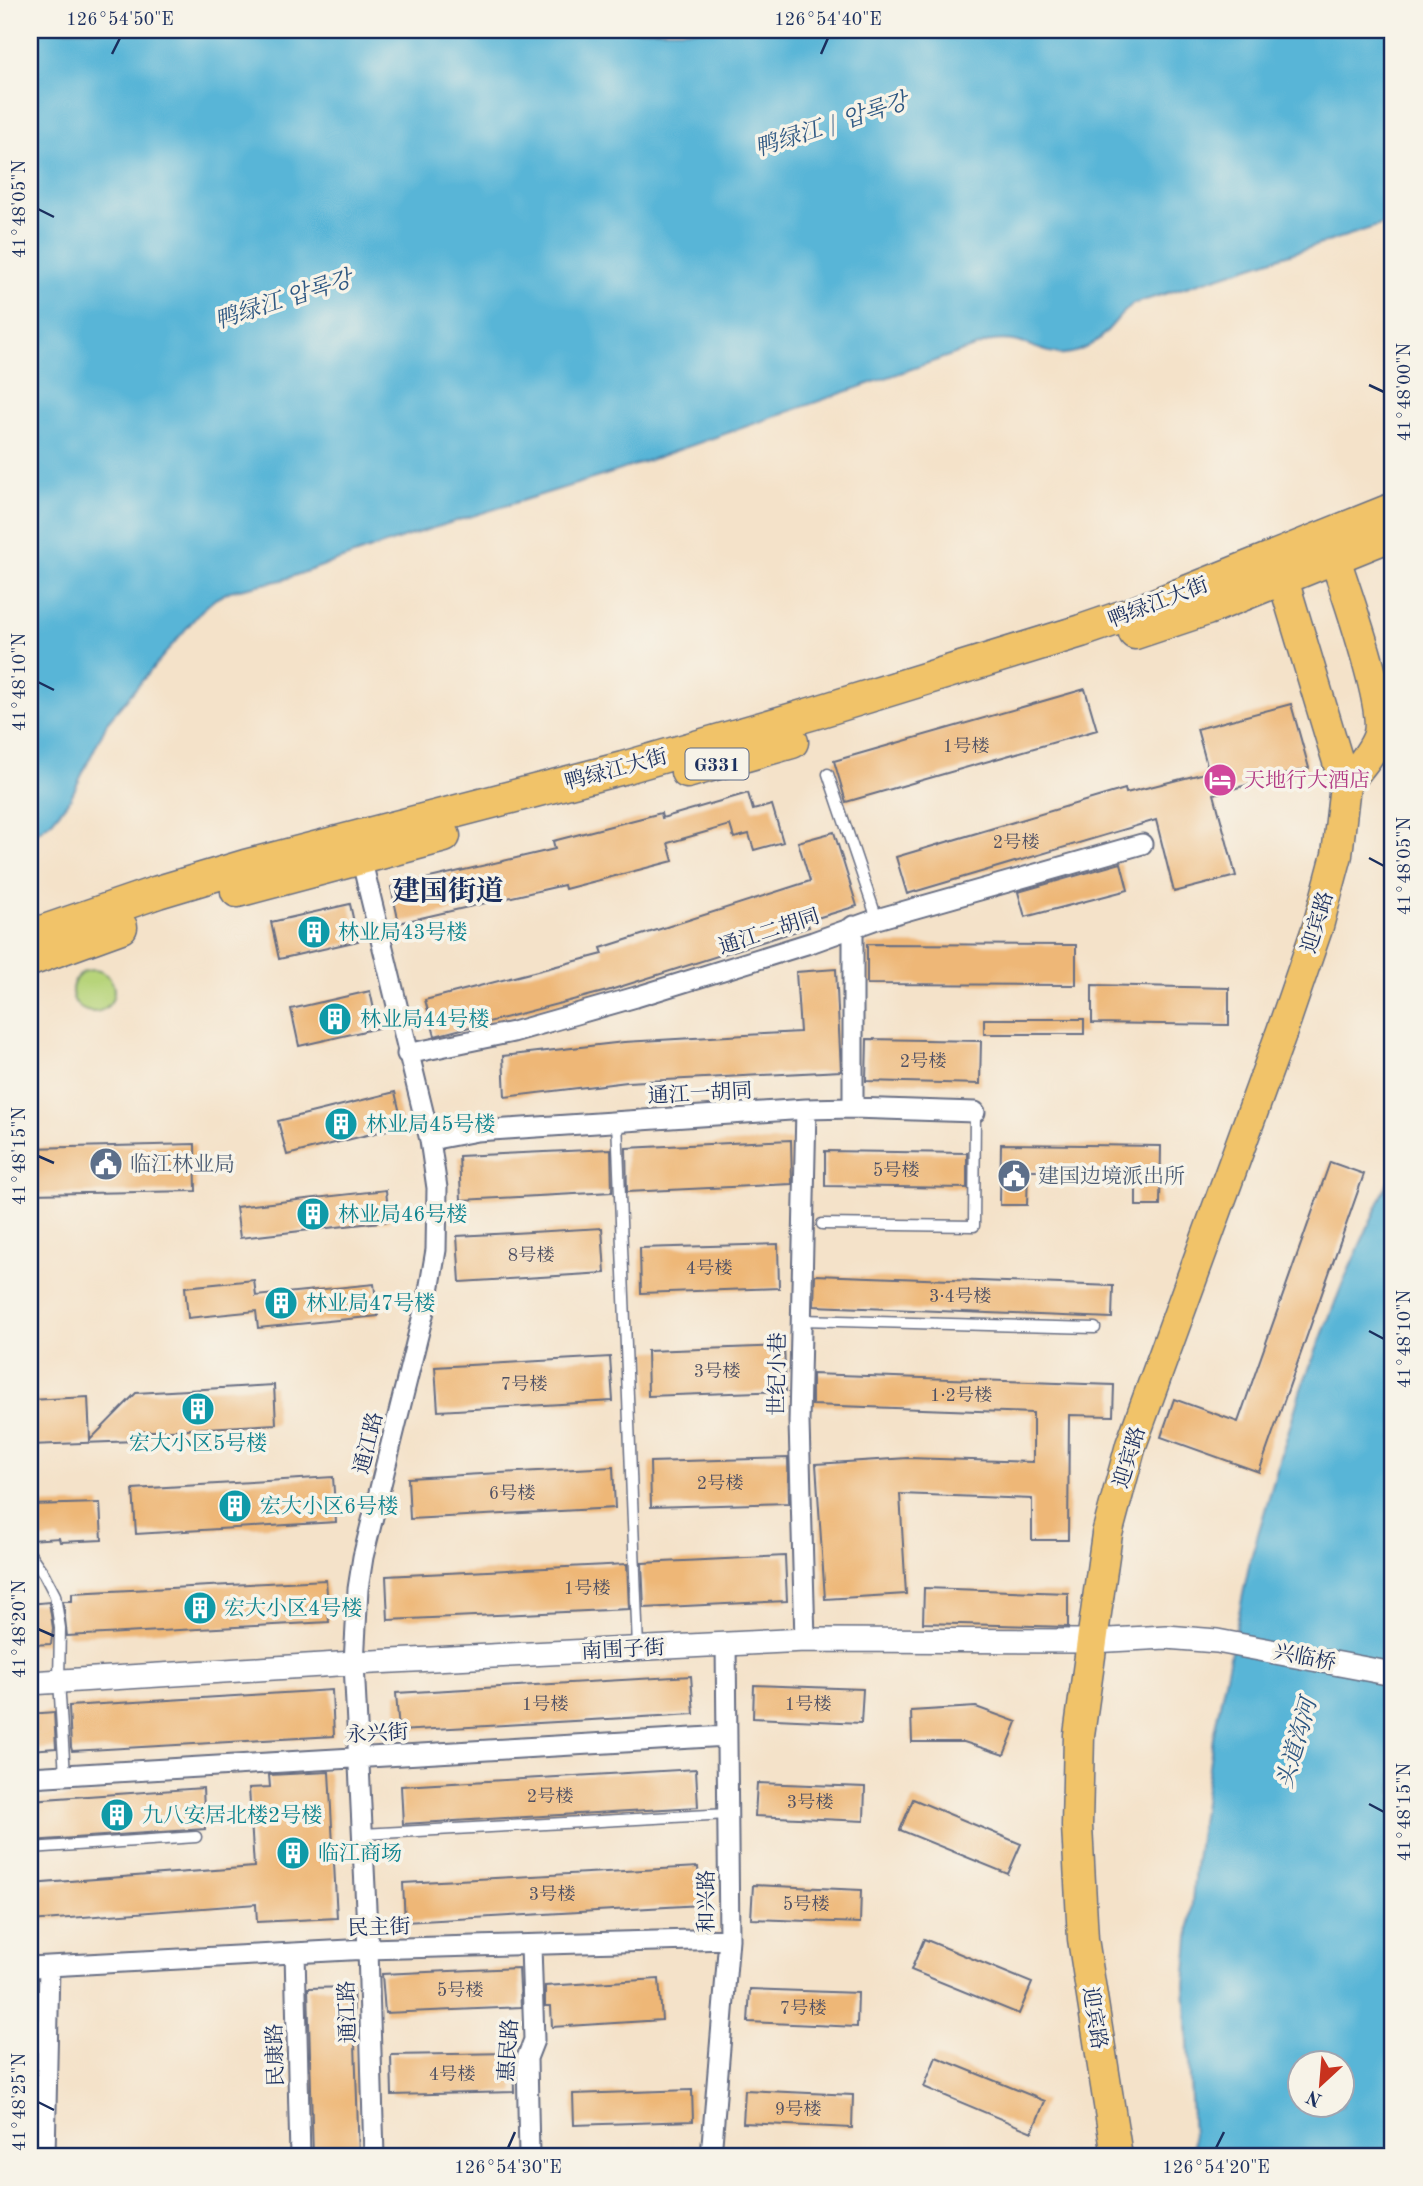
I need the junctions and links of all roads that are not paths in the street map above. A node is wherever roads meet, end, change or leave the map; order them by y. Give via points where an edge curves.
1 (1393, 509) edge
2 (1393, 534) edge
3 (1331, 546) junction
4 (1279, 567) junction
5 (828, 774) dead end
6 (1345, 785) junction
7 (1142, 844) dead end
8 (358, 847) junction
9 (877, 919) junction
10 (853, 926) junction
11 (30, 936) edge
12 (30, 960) edge
13 (407, 1054) junction
14 (853, 1108) junction
15 (806, 1109) junction
16 (975, 1112) joint
17 (617, 1120) junction
18 (429, 1140) junction
19 (822, 1224) dead end
20 (800, 1320) junction
21 (1096, 1328) dead end
22 (30, 1554) edge
23 (805, 1640) junction
24 (1091, 1640) junction
25 (1217, 1641) joint
26 (726, 1644) junction
27 (638, 1648) junction
28 (354, 1663) junction
29 (1393, 1674) edge
30 (59, 1681) junction
31 (30, 1683) edge
32 (727, 1736) junction
33 (360, 1757) junction
34 (65, 1775) junction
35 (30, 1777) edge
36 (728, 1814) junction
37 (363, 1834) junction
38 (196, 1838) dead end
39 (30, 1848) edge
40 (729, 1938) junction
41 (530, 1946) junction
42 (368, 1949) junction
43 (295, 1953) junction
44 (39, 1967) edge
45 (45, 2156) edge
46 (300, 2156) edge
47 (374, 2156) edge
48 (529, 2156) edge
49 (711, 2156) edge
50 (1117, 2156) edge

1 - 3 highway, 鸭绿江大街 / G331
2 - 3 highway, 鸭绿江大街 / G331
3 - 4 highway, 鸭绿江大街 / G331
3 - 6 main road, 迎宾路 via 1381,720 1378,737
4 - 6 main road, 迎宾路
4 - 8 highway, 鸭绿江大街 / G331 via 814,713
5 - 9 lane
6 - 24 main road, 迎宾路 via 1337,855 1318,926 1131,1445 1107,1534
7 - 9 street, 通江二胡同
8 - 11 highway, 鸭绿江大街 / G331 via 171,889
8 - 12 highway, 鸭绿江大街 / G331
8 - 13 street, 通江路
9 - 10 street, 通江二胡同
10 - 13 street, 通江二胡同 via 611,1004 513,1032
10 - 14 street
13 - 18 street, 通江路
14 - 15 street, 通江一胡同
14 - 16 street, 通江一胡同
15 - 17 street, 通江一胡同
15 - 20 street, 世纪小巷
16 - 19 lane via 974,1227
17 - 18 street, 通江一胡同 via 477,1131
17 - 27 lane
18 - 28 street, 通江路 via 437,1188 436,1250 363,1557
20 - 21 lane
20 - 23 street, 世纪小巷
22 - 30 lane via 55,1595
23 - 24 street, 南围子街
23 - 26 street, 南围子街
24 - 25 street, 南围子街 via 1166,1637
24 - 50 main road, 迎宾路 via 1079,1735 1079,1881 1083,1939
25 - 29 street, 兴临桥
26 - 27 street, 南围子街
26 - 32 street, 和兴路
27 - 28 street, 南围子街
28 - 30 street, 南围子街
28 - 33 street, 通江路
30 - 31 street, 南围子街
30 - 34 lane
32 - 33 street, 永兴街
32 - 36 street, 和兴路
33 - 34 street, 永兴街
33 - 37 street, 通江路
34 - 35 street, 永兴街
36 - 37 lane
36 - 40 street, 和兴路
37 - 42 street, 通江路
38 - 39 lane
40 - 41 street, 民主街
40 - 49 street, 和兴路
41 - 42 street, 民主街
41 - 48 street, 惠民路 via 534,2040 527,2058
42 - 43 street, 民主街
42 - 47 street, 通江路
43 - 44 street, 民主街
43 - 46 street, 民康路
44 - 45 street

